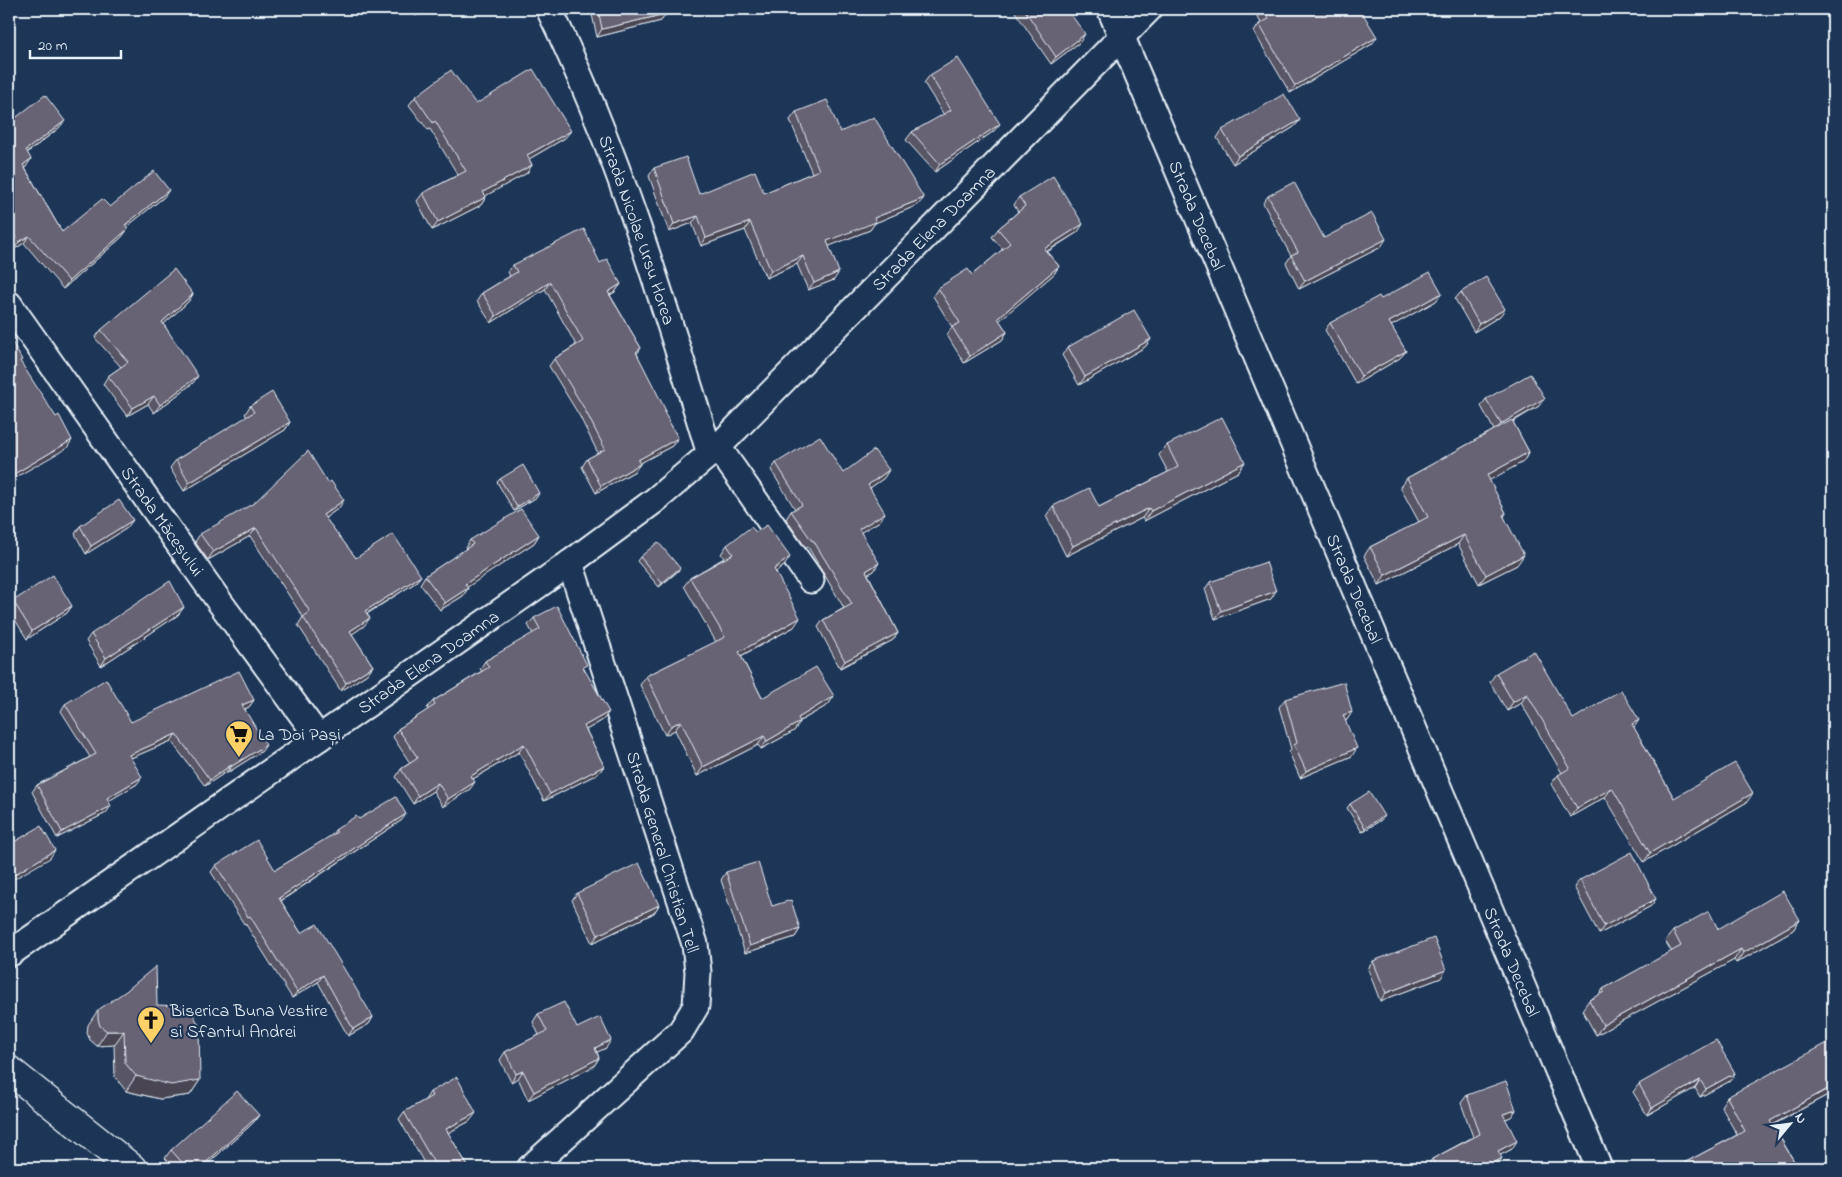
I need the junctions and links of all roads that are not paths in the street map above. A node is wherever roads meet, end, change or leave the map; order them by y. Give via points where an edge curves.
1 (549, 9) edge
2 (1110, 9) edge
3 (1148, 9) edge
4 (1122, 36) junction
5 (9, 304) edge
6 (714, 451) junction
7 (570, 563) junction
8 (811, 580) dead end
9 (319, 738) junction
10 (9, 954) edge
11 (9, 1070) edge
12 (132, 1168) edge
13 (530, 1168) edge
14 (1599, 1168) edge

1 - 6 street, Strada Nicolae Ursu Horea via 641,233
2 - 4 street, Strada Decebal
3 - 4 street, Strada Elena Doamna
4 - 6 street, Strada Elena Doamna
4 - 14 street, Strada Decebal
5 - 9 street, Strada Măceșului
6 - 7 street, Strada Elena Doamna via 654,501
6 - 8 street
7 - 9 street, Strada Elena Doamna
7 - 13 street, Strada General Christian Tell via 694,944 698,972 696,1006 681,1031
9 - 10 street, Strada Elena Doamna
11 - 12 street

